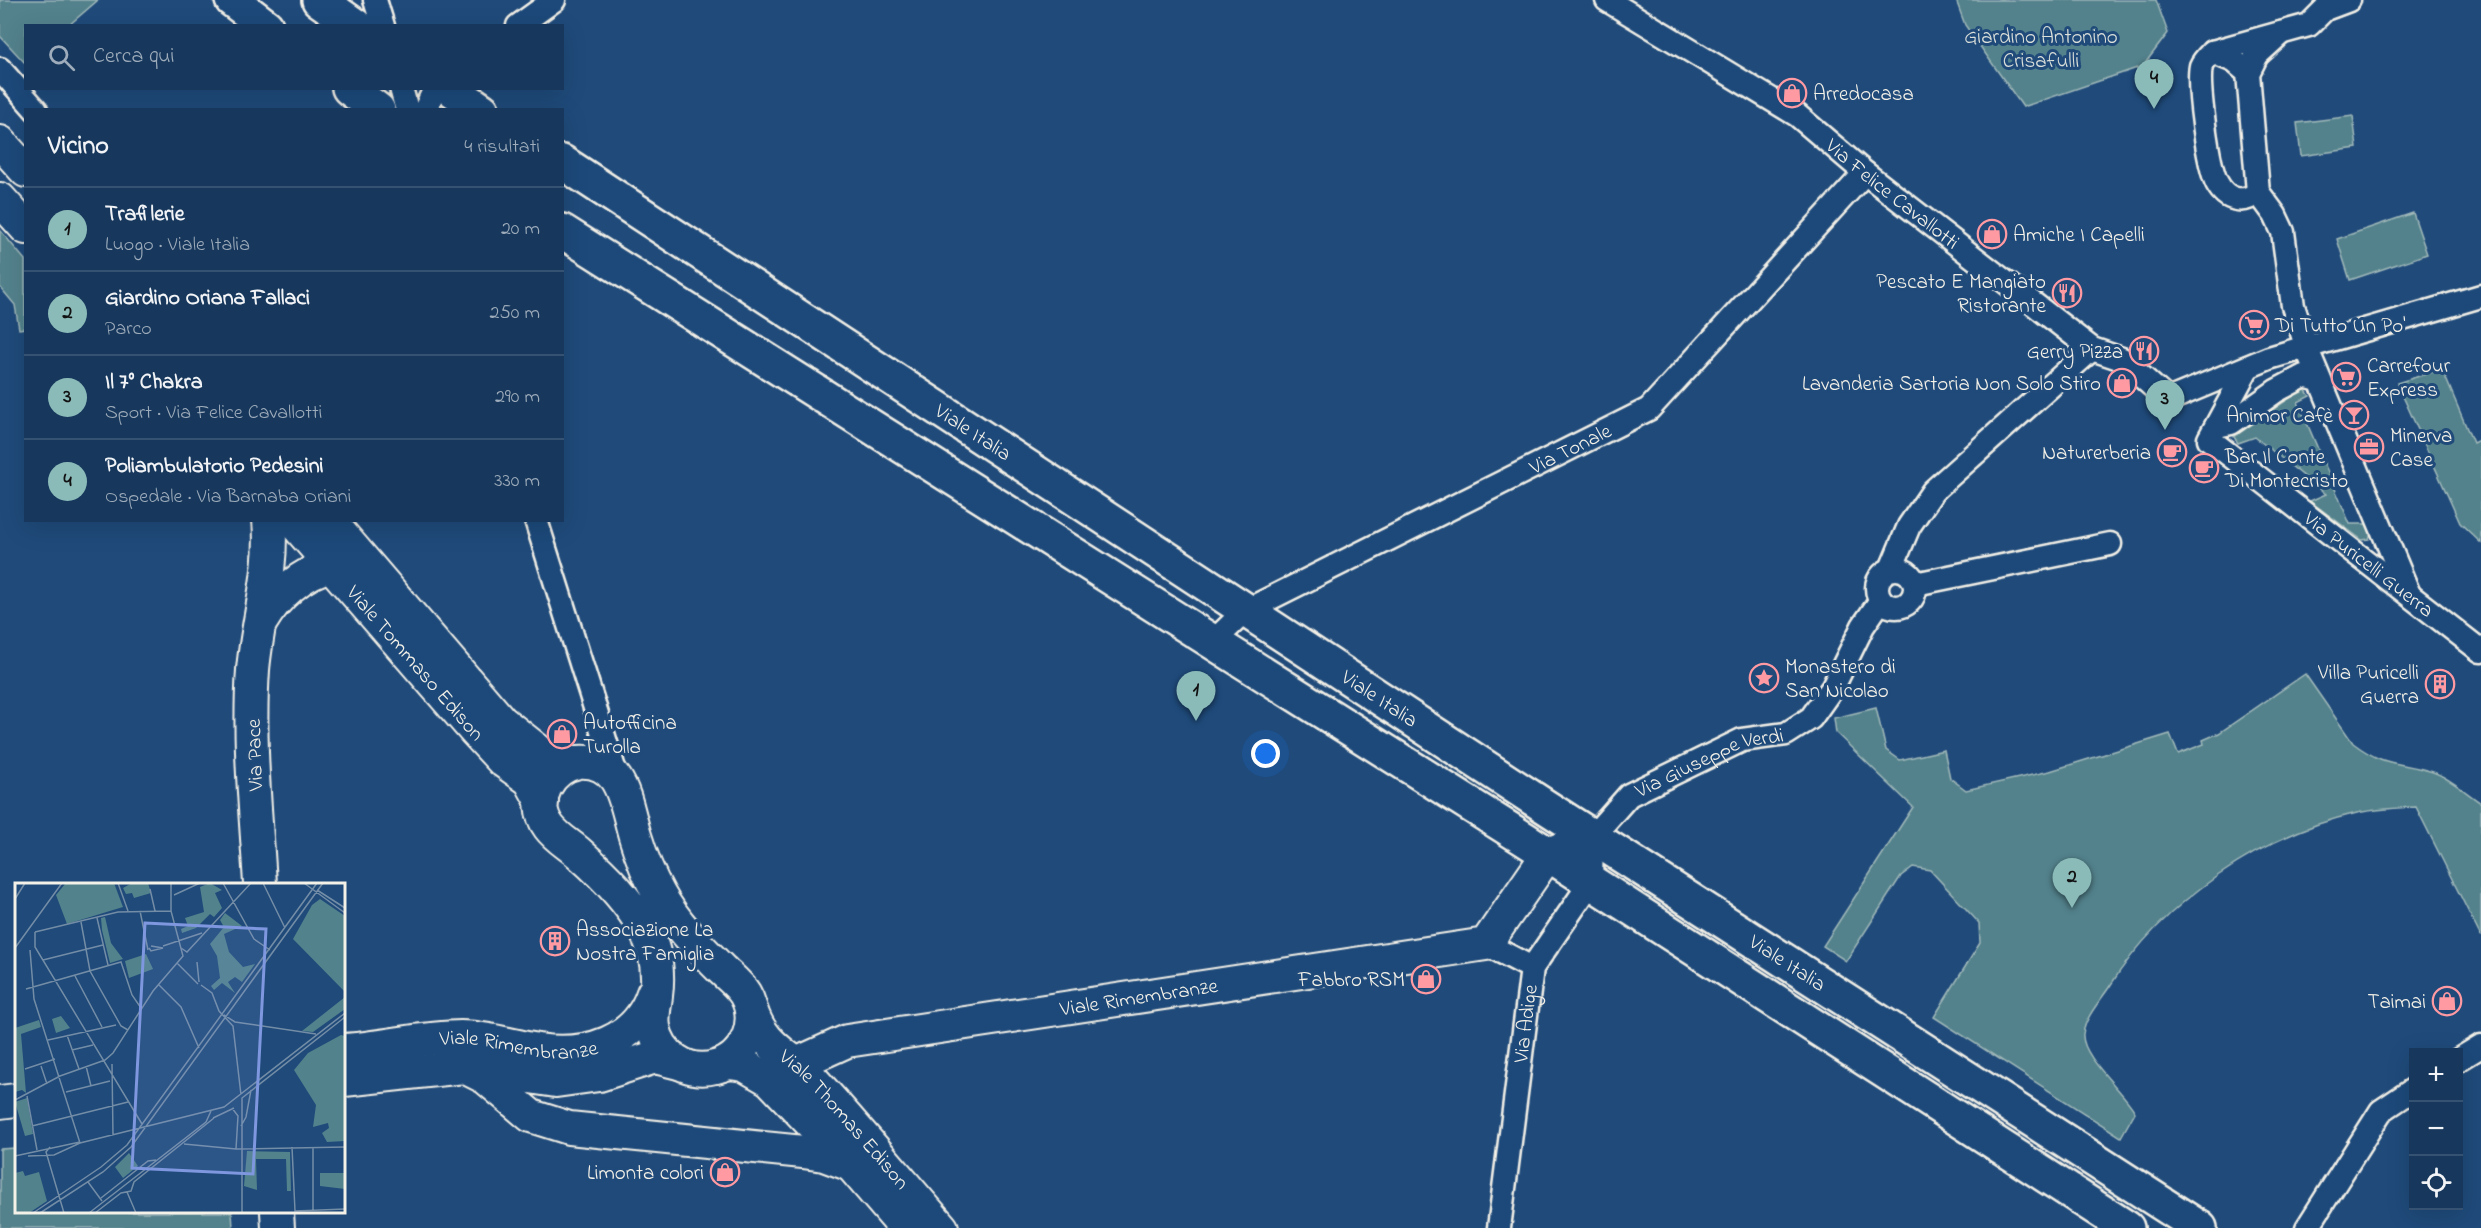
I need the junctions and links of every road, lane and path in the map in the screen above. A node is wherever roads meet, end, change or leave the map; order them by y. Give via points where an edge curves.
1 (232, 0) edge
2 (319, 0) edge
3 (375, 0) edge
4 (555, 0) edge
5 (2349, 0) edge
6 (1615, 2) edge
7 (2324, 5) edge
8 (263, 24) edge
9 (353, 24) edge
10 (382, 24) edge
11 (521, 24) edge
12 (2281, 33) junction
13 (2212, 52) junction
14 (0, 69) edge
15 (2248, 73) junction
16 (352, 90) edge
17 (401, 90) edge
18 (434, 90) edge
19 (453, 90) edge
20 (34, 108) edge
21 (375, 108) edge
22 (406, 108) edge
23 (426, 108) edge
24 (479, 108) edge
25 (0, 142) edge
26 (564, 163) edge
27 (24, 169) edge
28 (1865, 173) junction
29 (2258, 192) junction
30 (0, 199) edge
31 (24, 226) edge
32 (564, 232) edge
33 (2481, 296) edge
34 (2344, 337) junction
35 (2307, 347) junction
36 (2092, 349) junction
37 (2248, 367) junction
38 (2322, 385) junction
39 (2217, 426) junction
40 (269, 522) edge
41 (294, 522) edge
42 (331, 522) edge
43 (537, 522) edge
44 (2383, 530) junction
45 (2110, 544) dead end
46 (2354, 551) junction
47 (332, 565) junction
48 (1891, 569) junction
49 (1915, 584) junction
50 (2409, 594) junction
51 (1881, 600) junction
52 (1245, 611) junction
53 (259, 626) junction
54 (1213, 642) junction
55 (2481, 651) edge
56 (592, 700) junction
57 (572, 763) junction
58 (617, 778) junction
59 (542, 802) junction
60 (1592, 837) junction
61 (1548, 854) junction
62 (1591, 882) junction
63 (260, 883) edge
64 (1486, 944) junction
65 (1532, 968) junction
66 (657, 981) junction
67 (751, 1010) junction
68 (2481, 1046) edge
69 (345, 1050) edge
70 (2463, 1057) edge
71 (679, 1063) junction
72 (796, 1064) junction
73 (464, 1067) junction
74 (716, 1067) junction
75 (537, 1079) junction
76 (345, 1080) edge
77 (2409, 1092) edge
78 (15, 1100) edge
79 (0, 1102) edge
80 (531, 1116) junction
81 (850, 1165) junction
82 (277, 1213) edge
83 (278, 1228) edge
84 (905, 1228) edge
85 (942, 1228) edge
86 (1499, 1228) edge
87 (2127, 1228) edge
88 (2200, 1228) edge
89 (2307, 1228) edge

1 - 8 main road
2 - 9 main road
3 - 10 street
4 - 11 street
5 - 7 street
6 - 28 street, Via Felice Cavallotti via 1797,115
7 - 12 street via 2309,25
12 - 13 street
12 - 15 street via 2257,55
13 - 15 street via 2234,61
13 - 29 street via 2202,63 2200,82 2216,181 2225,195 2239,201 2249,200
14 - 20 street
15 - 29 street
16 - 21 main road
17 - 22 street
18 - 23 street
19 - 24 main road
25 - 27 street
26 - 52 main road, Viale Italia
28 - 36 street, Via Felice Cavallotti
28 - 52 street, Via Tonale via 1649,409
29 - 35 street via 2283,232 2293,306
30 - 31 street
32 - 54 main road, Viale Italia
33 - 34 street
34 - 35 street
34 - 38 street via 2332,353
35 - 37 street
35 - 38 street
36 - 37 street, Via Felice Cavallotti via 2122,359 2168,400
36 - 48 street, Via Giuseppe Verdi via 1933,491 1909,526
37 - 39 street
38 - 39 street via 2304,376 2230,423
38 - 44 street
39 - 46 street, Via Puricelli Guerra via 2209,439
40 - 53 street, Via Pace
41 - 47 street, Viale Tommaso Edison
42 - 57 street, Viale Tommaso Edison via 501,722 551,761
43 - 56 street
44 - 46 street via 2375,549
44 - 50 street
45 - 49 street
46 - 50 street, Via Puricelli Guerra
47 - 53 street, Via Pace via 297,582 273,604
47 - 59 street, Viale Tommaso Edison via 475,731 503,761 530,780
48 - 49 street via 1903,570
48 - 51 street, Via Giuseppe Verdi via 1878,581
49 - 51 street via 1913,597 1904,605 1891,607
50 - 55 street, Via Puricelli Guerra
51 - 60 street, Via Giuseppe Verdi via 1817,713 1786,734 1742,740 1629,795
52 - 54 street, Via Tonale
52 - 60 main road, Viale Italia
53 - 63 street, Via Pace via 252,691
54 - 61 main road, Viale Italia
56 - 57 street via 598,735
56 - 58 street
57 - 58 street, Viale Tommaso Edison via 595,763
57 - 59 street via 552,776
58 - 67 street, Viale Thomas Edison via 642,856 660,895 684,931 744,992
59 - 66 street, Viale Tommaso Edison via 550,829 589,862 632,909 652,947
60 - 61 street
60 - 62 street
60 - 88 main road, Viale Italia
61 - 62 main road, Viale Italia
61 - 64 street
62 - 65 street, Via Adige
62 - 87 main road, Viale Italia
64 - 65 street
64 - 72 street, Viale Rimembranze via 847,1041
65 - 86 street, Via Adige
66 - 69 street, Viale Rimembranze via 642,1019 616,1040 594,1047 539,1050 464,1037
66 - 71 street, Viale Tommaso Edison via 653,1016 656,1035 665,1051
67 - 72 street, Viale Thomas Edison via 756,1026 768,1042
67 - 74 street via 751,1028 744,1045 732,1059
68 - 70 street
71 - 74 street, Viale Rimembranze via 697,1068
71 - 75 street, Viale Rimembranze via 655,1057 586,1078
72 - 85 street, Viale Thomas Edison
73 - 75 street, Viale Rimembranze
73 - 76 street, Viale Rimembranze
73 - 80 street via 486,1078
74 - 81 street, Viale Thomas Edison via 733,1063 763,1074
75 - 80 street
77 - 89 street via 2381,1111
78 - 79 street
80 - 81 street via 569,1128 824,1155
81 - 84 street, Viale Thomas Edison
82 - 83 street

